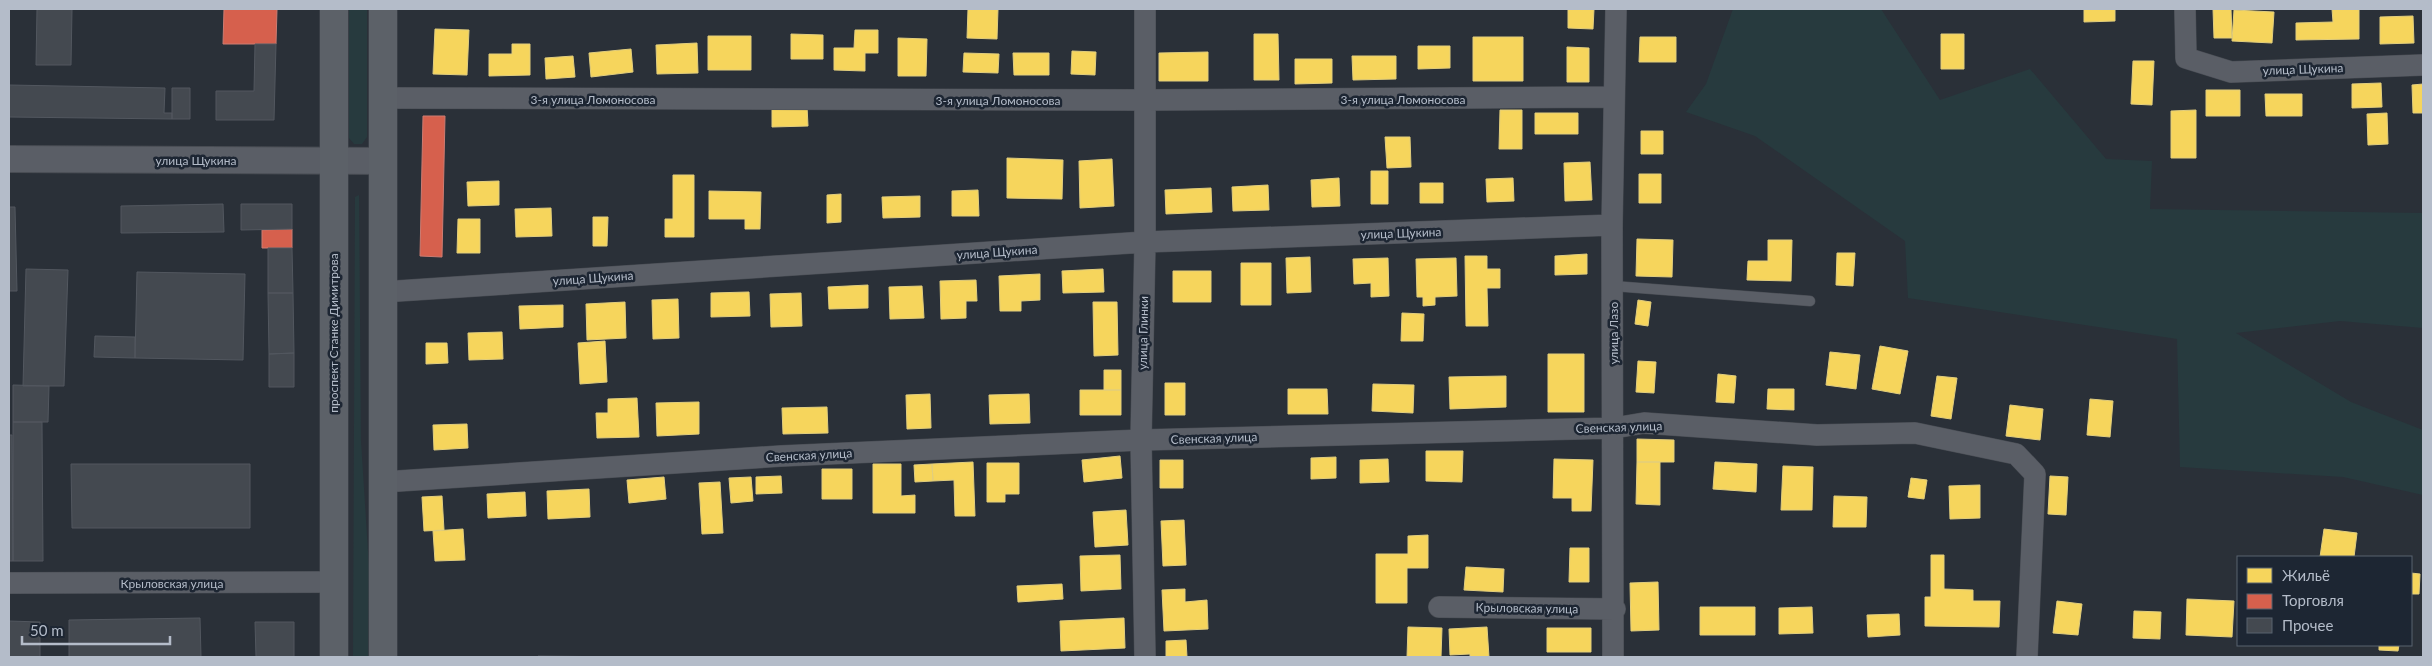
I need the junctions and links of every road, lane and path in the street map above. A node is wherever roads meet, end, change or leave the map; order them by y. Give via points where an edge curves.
1 (334, 9) edge
2 (383, 9) edge
3 (1145, 9) edge
4 (1616, 9) edge
5 (2185, 9) edge
6 (2423, 65) edge
7 (1613, 97) junction
8 (382, 98) junction
9 (1146, 100) junction
10 (9, 158) edge
11 (333, 161) junction
12 (383, 161) junction
13 (1612, 225) junction
14 (1146, 242) junction
15 (1613, 286) junction
16 (382, 292) junction
17 (1810, 301) dead end
18 (1614, 428) junction
19 (1141, 440) junction
20 (383, 482) junction
21 (334, 582) junction
22 (9, 583) edge
23 (1439, 607) dead end
24 (1615, 609) junction
25 (334, 657) edge
26 (383, 657) edge
27 (1145, 657) edge
28 (1613, 657) edge
29 (2027, 657) edge

1 - 11 main road, проспект Станке Димитрова
2 - 8 main road
3 - 9 street, улица Глинки
4 - 7 street, улица Лазо
5 - 6 street, улица Щукина via 2186,58 2231,72
7 - 9 street, 3-я улица Ломоносова
7 - 13 street, улица Лазо
8 - 9 street, 3-я улица Ломоносова
8 - 12 main road
9 - 14 street, улица Глинки
10 - 11 street, улица Щукина
11 - 12 street, улица Щукина
11 - 21 main road, проспект Станке Димитрова
12 - 16 main road
13 - 14 street, улица Щукина
13 - 15 street, улица Лазо
14 - 16 street, улица Щукина
14 - 19 street, улица Глинки
15 - 17 lane
15 - 18 street, улица Лазо
16 - 20 main road
18 - 19 street, Свенская улица
18 - 24 street, улица Лазо
18 - 29 street, Свенская улица via 1644,423 1817,435 1915,433 2016,454 2035,474
19 - 20 street, Свенская улица via 781,456
19 - 27 street, улица Глинки
20 - 26 main road
21 - 22 street, Крыловская улица
21 - 25 main road, проспект Станке Димитрова
23 - 24 street, Крыловская улица
24 - 28 street, улица Лазо

